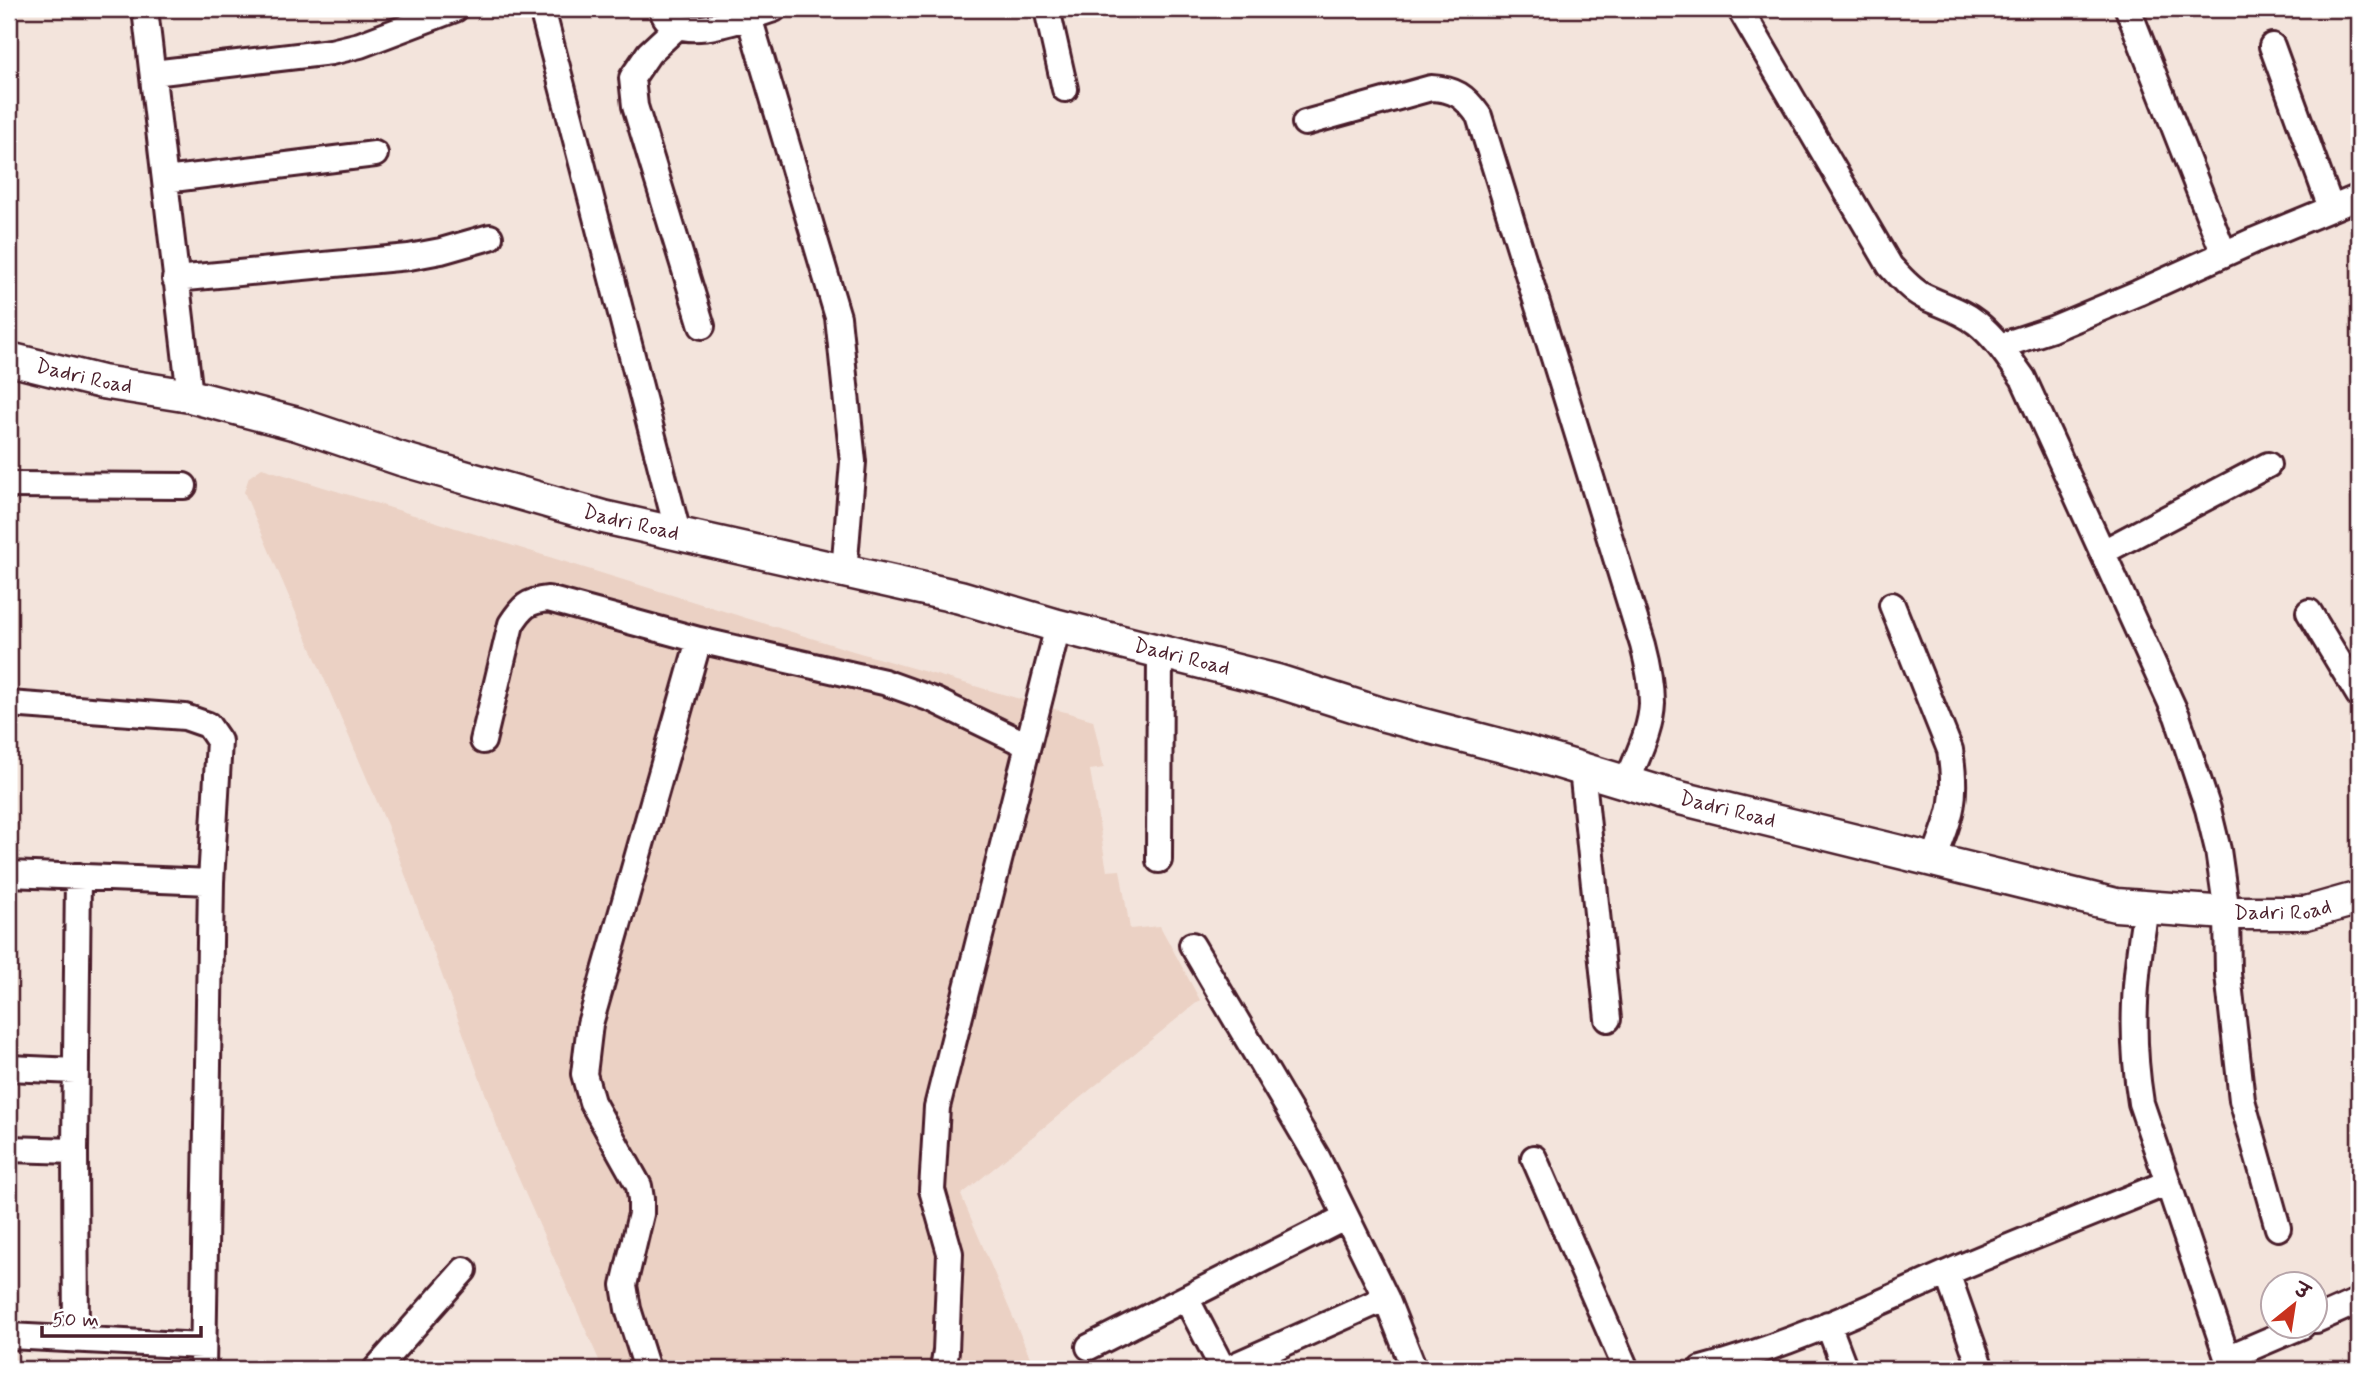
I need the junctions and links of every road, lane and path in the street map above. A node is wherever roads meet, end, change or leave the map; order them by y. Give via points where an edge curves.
1 (145, 9) edge
2 (455, 9) edge
3 (542, 9) edge
4 (774, 9) edge
5 (1047, 9) edge
6 (1740, 9) edge
7 (2128, 9) edge
8 (749, 17) junction
9 (669, 18) edge
10 (2272, 46) dead end
11 (153, 73) junction
12 (1065, 89) dead end
13 (1305, 123) dead end
14 (375, 155) dead end
15 (165, 180) junction
16 (2359, 197) edge
17 (2331, 208) junction
18 (490, 237) dead end
19 (2224, 254) junction
20 (175, 279) junction
21 (702, 326) dead end
22 (2000, 346) junction
23 (9, 359) edge
24 (190, 396) junction
25 (2268, 465) dead end
26 (9, 485) edge
27 (184, 486) dead end
28 (677, 533) junction
29 (2103, 552) junction
30 (844, 572) junction
31 (1892, 606) dead end
32 (2309, 612) dead end
33 (1059, 626) junction
34 (699, 640) junction
35 (1160, 652) junction
36 (2359, 695) edge
37 (9, 704) edge
38 (483, 741) dead end
39 (1027, 745) junction
40 (1581, 769) junction
41 (1627, 783) junction
42 (1159, 860) dead end
43 (1933, 861) junction
44 (9, 874) edge
45 (78, 876) junction
46 (211, 882) junction
47 (2359, 898) edge
48 (2146, 909) junction
49 (2227, 913) junction
50 (1192, 945) dead end
51 (1608, 1019) dead end
52 (9, 1068) edge
53 (75, 1071) junction
54 (9, 1149) edge
55 (75, 1151) junction
56 (1534, 1158) dead end
57 (2167, 1183) junction
58 (1346, 1217) junction
59 (2278, 1228) dead end
60 (464, 1270) dead end
61 (1947, 1273) junction
62 (1186, 1298) junction
63 (1386, 1298) junction
64 (2359, 1301) edge
65 (2330, 1314) edge
66 (1828, 1324) junction
67 (9, 1336) edge
68 (76, 1340) junction
69 (2273, 1340) edge
70 (1089, 1347) dead end
71 (202, 1358) edge
72 (2229, 1363) edge
73 (376, 1369) edge
74 (648, 1369) edge
75 (943, 1369) edge
76 (1225, 1369) edge
77 (1414, 1369) edge
78 (1626, 1369) edge
79 (1701, 1369) edge
80 (1845, 1369) edge
81 (1982, 1369) edge

1 - 11 street
2 - 11 street via 341,50
3 - 28 street
4 - 8 street
5 - 12 street
6 - 22 street via 1890,266 1922,296 1976,322
7 - 19 street
8 - 9 street via 693,30
8 - 30 street via 838,317 853,462
9 - 21 street via 632,78 635,106
10 - 17 street
11 - 15 street
13 - 41 street via 1431,88 1447,89 1468,100 1479,116 1650,674 1649,725
14 - 15 street
15 - 20 street
16 - 17 street
17 - 19 street
18 - 20 street via 409,257
19 - 22 street via 2052,329
20 - 24 street
22 - 29 street via 2023,378
23 - 24 main road, Dadri Road via 102,382
24 - 28 main road, Dadri Road via 552,502
25 - 29 street
26 - 27 street
28 - 30 main road, Dadri Road
29 - 49 street via 2194,764 2213,829
30 - 33 main road, Dadri Road via 960,597
31 - 43 street via 1953,767 1954,803
32 - 36 street
33 - 35 main road, Dadri Road
33 - 39 street
34 - 38 street via 548,599 532,600 511,624
34 - 39 street via 884,681
34 - 74 street via 590,1024 584,1074 592,1102 639,1186 641,1214 624,1285
35 - 40 main road, Dadri Road via 1278,681
35 - 42 street
37 - 46 street via 185,716 208,725 219,741
39 - 75 street via 937,1107 932,1190 950,1253
40 - 41 main road, Dadri Road
40 - 51 street
41 - 43 main road, Dadri Road
43 - 48 main road, Dadri Road
44 - 45 street
45 - 46 street
45 - 53 street
46 - 71 street
47 - 49 main road, Dadri Road via 2306,913
48 - 49 main road, Dadri Road
48 - 57 street via 2133,1010 2135,1061 2141,1104
49 - 59 street via 2228,974 2242,1100
50 - 58 street via 1317,1157
52 - 53 street
53 - 55 street
54 - 55 street
55 - 68 street
56 - 78 street
57 - 61 street
57 - 72 street
58 - 62 street
58 - 63 street
60 - 73 street
61 - 66 street
61 - 81 street
62 - 70 street
62 - 76 street
63 - 76 street
63 - 77 street
64 - 65 street
66 - 79 street
66 - 80 street
67 - 68 street
68 - 71 street
69 - 72 street

